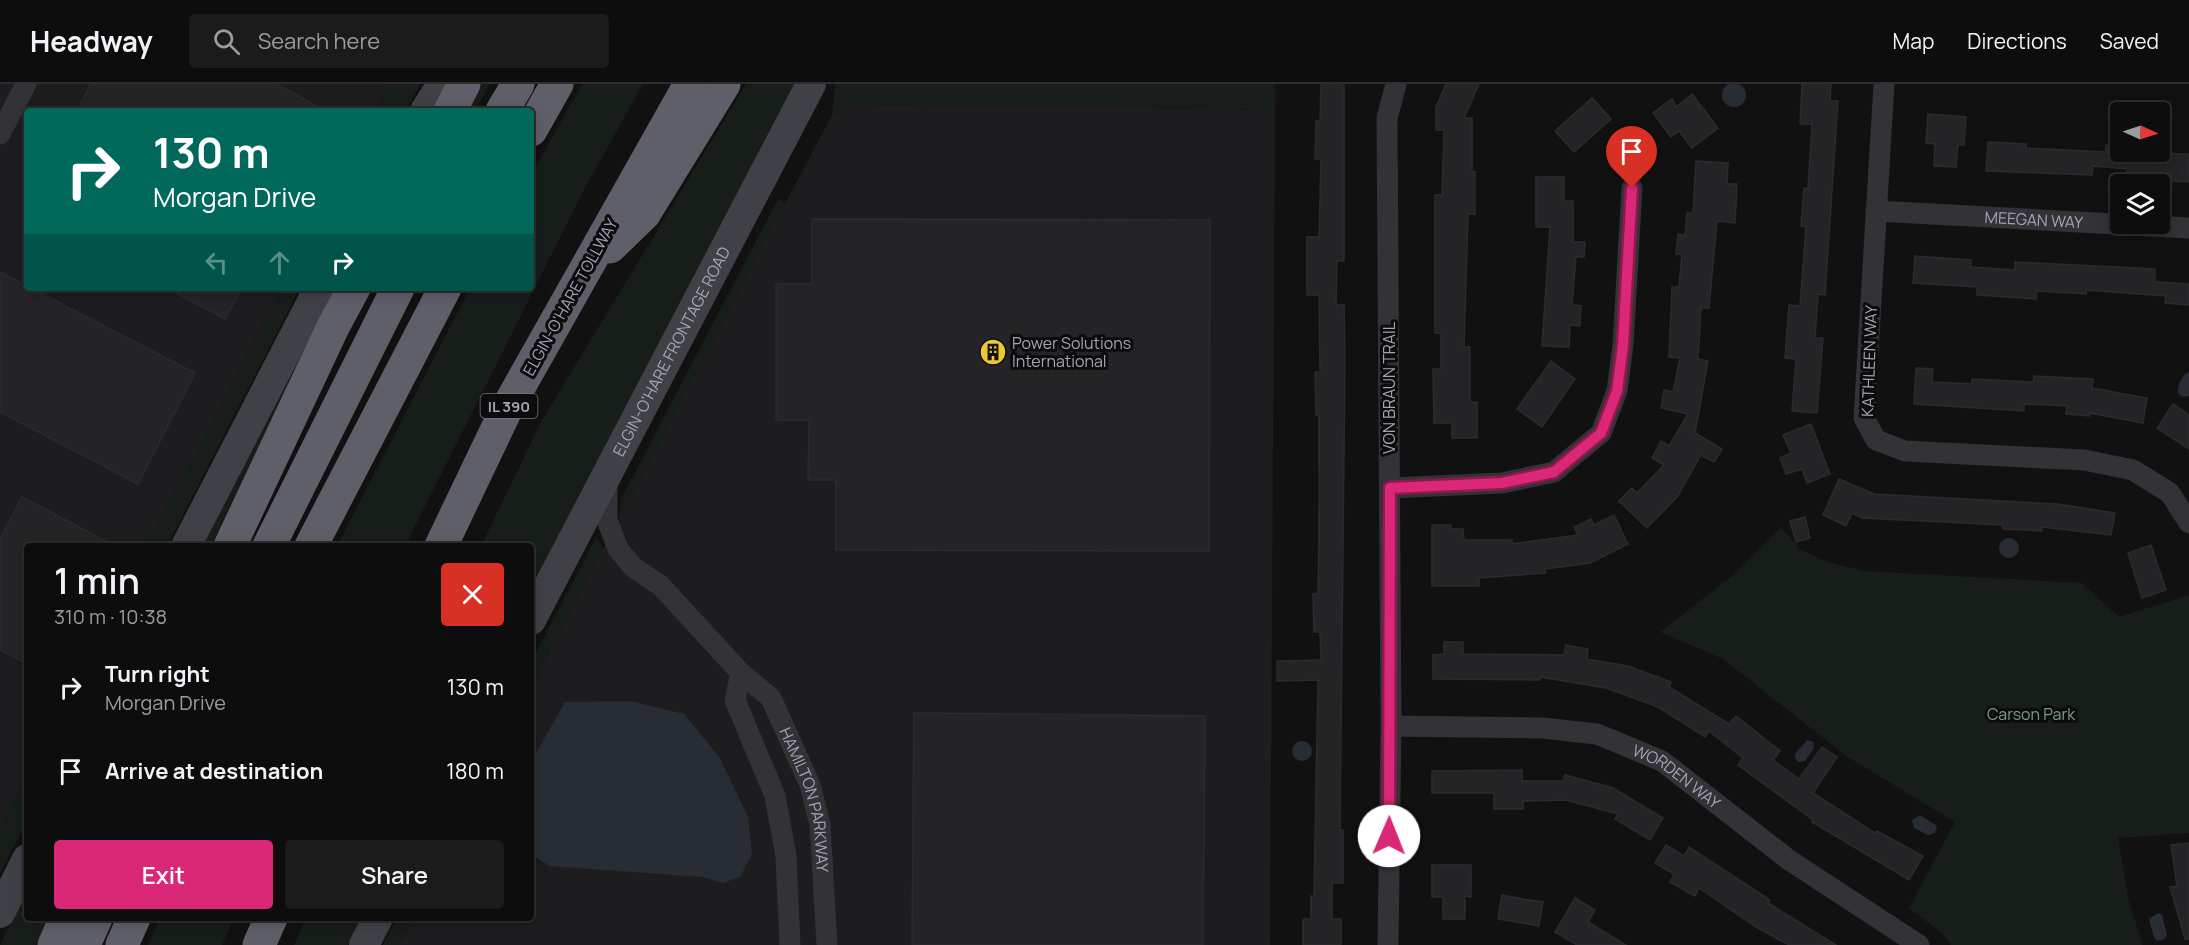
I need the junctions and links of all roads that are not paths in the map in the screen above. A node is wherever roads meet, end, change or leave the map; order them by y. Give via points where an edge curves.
1 (26, 84) edge
2 (442, 84) edge
3 (464, 84) edge
4 (518, 84) edge
5 (557, 84) edge
6 (690, 84) edge
7 (724, 84) edge
8 (811, 84) edge
9 (1396, 84) edge
10 (1884, 84) edge
11 (427, 108) edge
12 (452, 108) edge
13 (503, 108) edge
14 (534, 125) edge
15 (0, 134) edge
16 (1632, 188) dead end
17 (1876, 211) junction
18 (2189, 228) edge
19 (584, 271) junction
20 (317, 291) edge
21 (353, 291) edge
22 (397, 291) edge
23 (443, 291) edge
24 (607, 472) junction
25 (1390, 488) junction
26 (2189, 523) edge
27 (188, 543) edge
28 (231, 543) edge
29 (271, 543) edge
30 (313, 543) edge
31 (442, 543) edge
32 (534, 614) edge
33 (741, 673) junction
34 (1391, 726) junction
35 (24, 865) edge
36 (0, 912) edge
37 (65, 921) edge
38 (95, 921) edge
39 (133, 921) edge
40 (270, 921) edge
41 (376, 921) edge
42 (54, 945) edge
43 (84, 945) edge
44 (122, 945) edge
45 (259, 945) edge
46 (364, 945) edge
47 (790, 945) edge
48 (827, 945) edge
49 (1388, 945) edge
50 (1919, 945) edge

1 - 15 street
2 - 11 main road
3 - 12 highway
4 - 13 highway
5 - 14 highway
6 - 19 highway, ELGIN-O'HARE TOLLWAY / IL 390
7 - 19 highway via 644,214
8 - 24 main road, ELGIN-O'HARE FRONTAGE ROAD
9 - 25 street, VON BRAUN TRAIL via 1387,118
10 - 17 street, KATHLEEN WAY
16 - 25 street via 1623,345 1617,391 1601,433 1554,472 1502,483
17 - 18 street, MEEGAN WAY
17 - 26 street, KATHLEEN WAY via 1864,418 1876,440 1905,451 2084,460 2133,470 2170,493
19 - 31 highway, ELGIN-O'HARE TOLLWAY / IL 390 via 505,412
20 - 27 main road
21 - 28 highway
22 - 29 highway
23 - 30 highway
24 - 32 main road, ELGIN-O'HARE FRONTAGE ROAD
24 - 33 street, HAMILTON PARKWAY via 607,520 618,549 633,567 661,586
25 - 34 street, VON BRAUN TRAIL
33 - 47 street, HAMILTON PARKWAY via 735,700 776,796 786,856
33 - 48 street, HAMILTON PARKWAY via 771,698 810,785 820,825
34 - 49 street, VON BRAUN TRAIL
34 - 50 street, WORDEN WAY via 1543,728 1597,734 1662,761 1789,860
35 - 36 main road
37 - 42 highway
38 - 43 highway
39 - 44 highway
40 - 45 highway
41 - 46 main road

